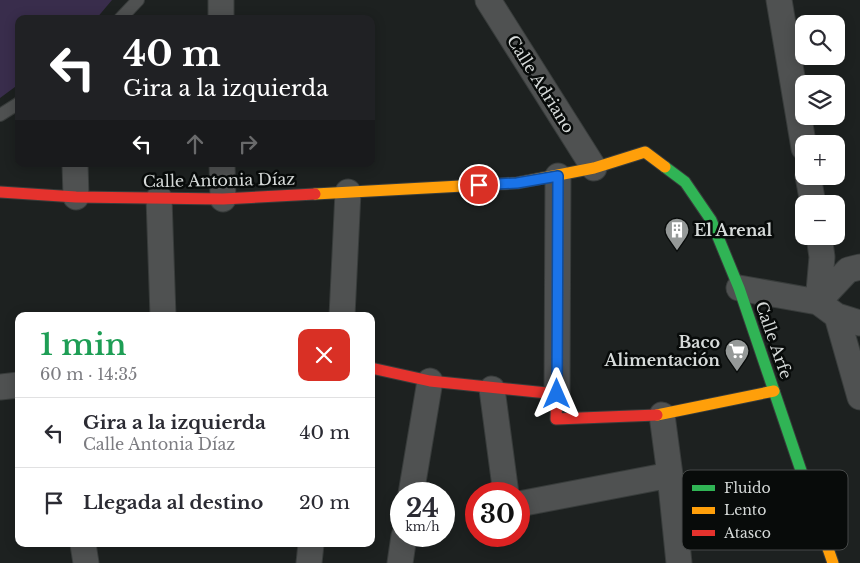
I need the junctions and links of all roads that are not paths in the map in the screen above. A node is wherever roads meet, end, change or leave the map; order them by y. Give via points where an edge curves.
1 (138, 0) edge
2 (221, 0) edge
3 (488, 0) edge
4 (779, 0) edge
5 (124, 15) edge
6 (221, 15) edge
7 (15, 106) edge
8 (0, 115) edge
9 (802, 135) edge
10 (645, 152) joint
11 (75, 167) edge
12 (222, 167) edge
13 (594, 168) junction
14 (558, 176) junction
15 (0, 192) edge
16 (348, 192) junction
17 (76, 197) junction
18 (158, 198) junction
19 (223, 199) junction
20 (820, 245) edge
21 (860, 267) edge
22 (739, 288) junction
23 (163, 312) edge
24 (342, 312) edge
25 (838, 314) edge
26 (375, 369) edge
27 (430, 381) junction
28 (15, 385) edge
29 (0, 387) edge
30 (492, 389) junction
31 (774, 391) junction
32 (557, 394) junction
33 (860, 397) edge
34 (662, 415) junction
35 (801, 470) edge
36 (670, 475) junction
37 (413, 482) edge
38 (504, 482) edge
39 (530, 502) edge
40 (83, 547) edge
41 (311, 547) edge
42 (402, 547) edge
43 (829, 550) edge
44 (86, 563) edge
45 (309, 563) edge
46 (400, 563) edge
47 (679, 563) edge
48 (833, 563) edge

1 - 5 lane
2 - 6 street
3 - 13 street, Calle Adriano
4 - 9 street
7 - 8 lane
10 - 13 street, Calle Antonia Díaz
10 - 22 street, Calle Arfe via 685,182 711,220
11 - 17 street
12 - 19 street
13 - 14 street, Calle Antonia Díaz
14 - 16 street, Calle Antonia Díaz via 517,183
14 - 32 street
15 - 17 street, Calle Antonia Díaz
16 - 19 street, Calle Antonia Díaz
16 - 24 street
17 - 18 street, Calle Antonia Díaz
18 - 19 street, Calle Antonia Díaz
18 - 23 street
20 - 25 street
21 - 25 street via 848,270
22 - 25 street
22 - 31 street, Calle Arfe
25 - 33 street
26 - 27 street
27 - 30 street
27 - 37 street
28 - 29 street
30 - 32 street
30 - 38 street
31 - 34 street
31 - 35 street, Calle Arfe
32 - 34 street via 556,419
34 - 36 street
36 - 39 street
36 - 47 street
40 - 44 street
41 - 45 street
42 - 46 street
43 - 48 street, Calle Arfe

